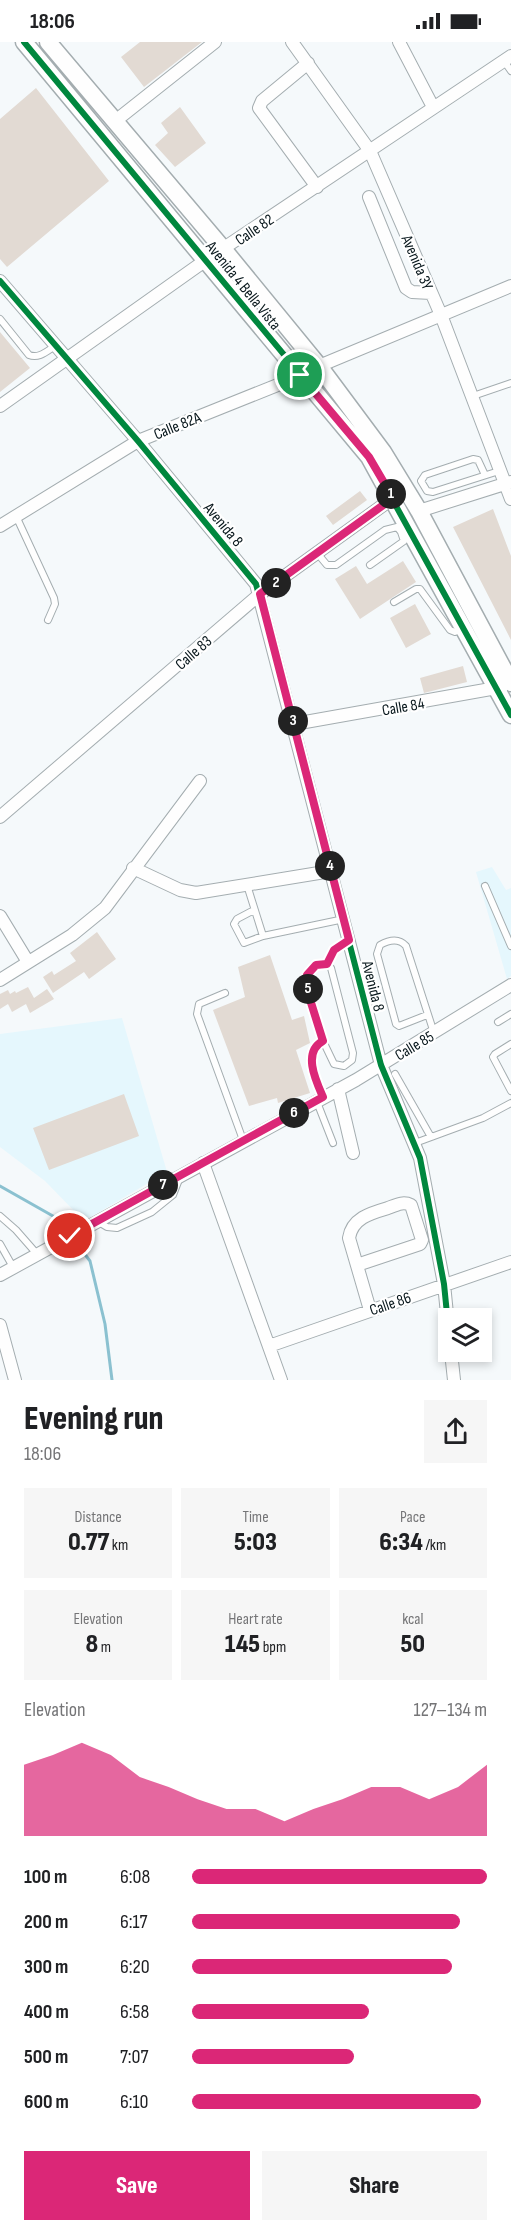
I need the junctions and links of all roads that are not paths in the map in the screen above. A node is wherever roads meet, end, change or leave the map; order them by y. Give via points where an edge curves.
1 (24, 42) edge
2 (48, 42) edge
3 (215, 42) edge
4 (292, 42) edge
5 (399, 42) edge
6 (509, 62) edge
7 (308, 63) junction
8 (433, 107) junction
9 (114, 122) junction
10 (370, 151) junction
11 (317, 187) junction
12 (369, 197) dead end
13 (224, 250) junction
14 (206, 261) junction
15 (0, 281) edge
16 (511, 286) edge
17 (431, 293) junction
18 (441, 315) junction
19 (0, 319) edge
20 (55, 346) junction
21 (65, 358) junction
22 (319, 366) junction
23 (300, 375) junction
24 (511, 383) edge
25 (472, 397) junction
26 (0, 406) edge
27 (138, 441) junction
28 (499, 471) junction
29 (484, 475) junction
30 (508, 483) edge
31 (393, 498) junction
32 (511, 499) edge
33 (419, 511) junction
34 (16, 515) junction
35 (0, 526) edge
36 (317, 552) junction
37 (370, 564) dead end
38 (260, 594) junction
39 (394, 603) dead end
40 (48, 620) dead end
41 (465, 629) junction
42 (504, 678) edge
43 (511, 715) edge
44 (294, 724) junction
45 (200, 781) dead end
46 (0, 817) edge
47 (133, 868) junction
48 (332, 872) junction
49 (247, 885) junction
50 (485, 886) dead end
51 (254, 910) junction
52 (0, 916) edge
53 (344, 919) junction
54 (263, 936) junction
55 (349, 940) junction
56 (511, 946) edge
57 (28, 962) junction
58 (327, 964) junction
59 (0, 980) edge
60 (511, 985) edge
61 (225, 993) dead end
62 (511, 1014) edge
63 (427, 1015) junction
64 (498, 1022) dead end
65 (434, 1034) junction
66 (323, 1041) junction
67 (511, 1044) edge
68 (381, 1065) junction
69 (395, 1074) dead end
70 (338, 1089) junction
71 (511, 1091) edge
72 (320, 1099) junction
73 (511, 1103) edge
74 (431, 1137) junction
75 (243, 1140) junction
76 (333, 1143) dead end
77 (416, 1143) junction
78 (353, 1153) dead end
79 (203, 1163) junction
80 (181, 1175) junction
81 (0, 1216) edge
82 (97, 1221) junction
83 (8, 1222) junction
84 (0, 1227) edge
85 (0, 1244) edge
86 (37, 1254) junction
87 (511, 1262) edge
88 (357, 1265) junction
89 (13, 1267) junction
90 (0, 1275) edge
91 (444, 1284) junction
92 (446, 1308) edge
93 (370, 1310) junction
94 (0, 1325) edge
95 (269, 1346) junction
96 (452, 1362) edge
97 (15, 1380) edge
98 (281, 1380) edge
99 (454, 1380) edge

1 - 14 street, Avenida 4 Bella Vista
2 - 9 street, Avenida 4 Bella Vista
3 - 9 street
4 - 7 street, Avenida 3Y
5 - 8 street
6 - 8 street, Calle 82
7 - 10 street, Avenida 3Y
7 - 11 street via 262,101 259,108
8 - 10 street, Calle 82
9 - 13 street, Avenida 4 Bella Vista
10 - 11 street, Calle 82
10 - 17 street, Avenida 3Y
11 - 13 street, Calle 82
12 - 17 street via 406,288
13 - 14 street, Calle 82
13 - 22 street, Avenida 4 Bella Vista
14 - 21 street, Calle 82
14 - 23 street, Avenida 4 Bella Vista
15 - 20 street, Avenida 8
16 - 18 street
17 - 18 street, Avenida 3Y
18 - 22 street
18 - 25 street, Avenida 3Y
19 - 20 lane via 34,357
20 - 21 street, Avenida 8
21 - 26 street, Calle 82
21 - 27 street, Avenida 8
22 - 33 street, Avenida 4 Bella Vista via 383,452
23 - 27 street, Calle 82A
23 - 31 street, Avenida 4 Bella Vista via 369,457
24 - 25 lane
25 - 28 street, Avenida 3Y
27 - 34 street, Calle 82A
27 - 38 street, Avenida 8 via 256,584
28 - 29 lane
28 - 30 street, Avenida 3Y
29 - 29 lane via 430,492 421,482 425,475 473,459
30 - 32 street, Avenida 3Y
30 - 33 street
31 - 36 street, Calle 83
31 - 41 street, Avenida 4 Bella Vista
33 - 42 street, Avenida 4 Bella Vista
34 - 35 street, Calle 82A
34 - 40 lane via 54,598
36 - 37 lane via 327,565 336,565 385,530 397,527 404,541
36 - 38 street, Calle 83
38 - 44 street, Avenida 8
38 - 46 street, Calle 83
39 - 41 lane via 420,589 450,630
41 - 42 street, Avenida 4 Bella Vista
42 - 43 street, Avenida 4 Bella Vista
42 - 44 street, Calle 84
44 - 48 street, Avenida 8
45 - 47 street
47 - 49 street via 188,892
47 - 57 street via 105,908 72,935
48 - 49 street
48 - 53 street, Avenida 8
49 - 51 lane
50 - 56 lane
51 - 54 lane
51 - 54 lane via 234,924 244,943
52 - 57 street
53 - 54 lane
53 - 55 street, Avenida 8
55 - 58 lane via 334,950
55 - 68 street, Avenida 8
57 - 59 street
58 - 66 lane via 312,968 306,979
58 - 66 lane via 352,1060 344,1065 334,1064
60 - 65 street, Calle 85
61 - 75 lane via 199,1005 197,1014
62 - 64 lane
63 - 63 lane via 406,946 400,941 380,945 377,954 396,1024
63 - 65 lane
65 - 68 street, Calle 85
66 - 72 lane via 312,1055
67 - 71 lane via 493,1057
68 - 70 street, Calle 85
68 - 77 street, Avenida 8
69 - 74 lane
70 - 72 street, Calle 85
70 - 78 street
72 - 75 street, Calle 85
72 - 76 lane
73 - 74 lane
74 - 77 lane
75 - 79 street, Calle 85
77 - 91 street, Avenida 8
79 - 80 street, Calle 85
79 - 95 street
80 - 82 street, Calle 85
80 - 82 lane via 173,1195 152,1212 117,1228
81 - 83 lane
82 - 86 street, Calle 85
83 - 84 lane
83 - 86 lane
85 - 89 lane
86 - 89 street, Calle 85
87 - 91 street, Calle 86
88 - 88 street via 349,1238 357,1222 368,1214 403,1203 411,1205 420,1244
88 - 93 street
89 - 90 street, Calle 85
91 - 92 street, Avenida 8
91 - 93 street, Calle 86
93 - 95 street, Calle 86
94 - 97 street
95 - 98 street
96 - 99 street

